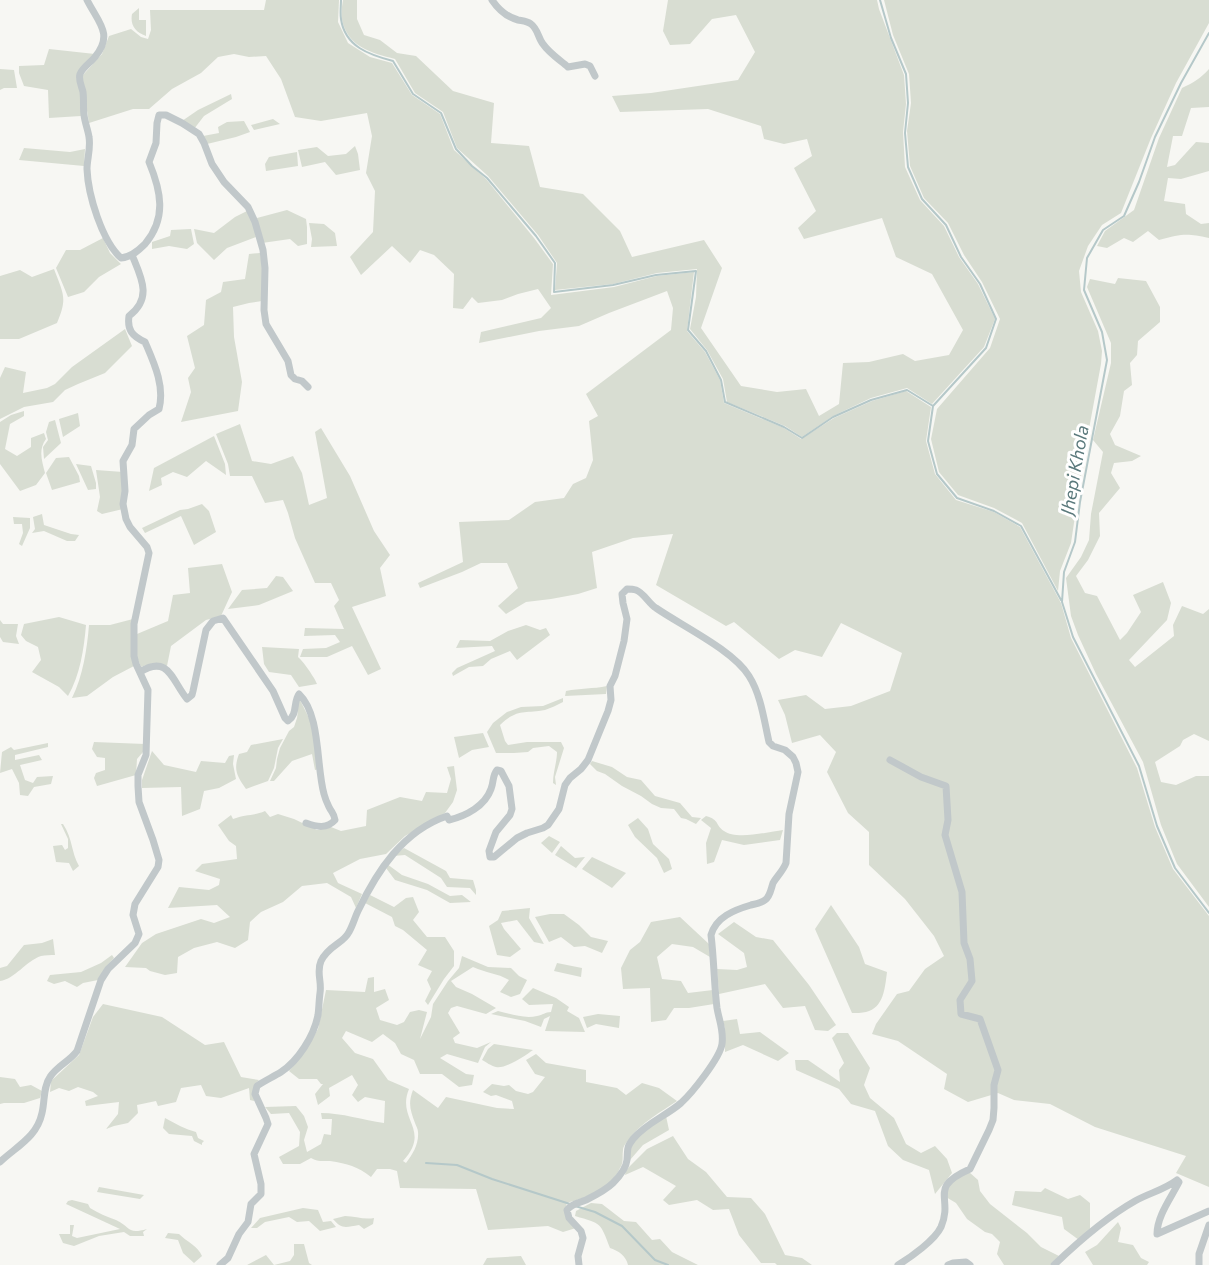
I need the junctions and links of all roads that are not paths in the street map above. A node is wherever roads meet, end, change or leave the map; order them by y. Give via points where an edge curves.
1 (87, 0) edge
2 (492, 0) edge
3 (596, 76) dead end
4 (132, 255) junction
5 (308, 387) dead end
6 (140, 672) junction
7 (890, 760) dead end
8 (306, 822) dead end
9 (0, 1162) edge
10 (1209, 1211) edge
11 (1209, 1225) edge
12 (220, 1265) edge
13 (579, 1265) edge
14 (898, 1265) edge
15 (948, 1265) edge
16 (970, 1265) edge
17 (1054, 1265) edge
18 (1199, 1265) edge

1 - 4 street via 105,34 100,51 79,80 89,138 89,191 116,254 120,258
2 - 3 street via 508,15 531,24 543,45 562,62 568,66 590,66
4 - 5 street via 150,237 160,214 157,178 149,162 159,115 166,115 200,134 212,164 248,207 263,250 266,324 288,361 291,375
4 - 6 street via 143,293 128,324 131,332 145,342 162,398 159,409 134,429 132,445 123,461 126,519 148,553 134,624 134,656
6 - 8 street via 156,665 163,667 184,697 189,698 206,630 213,621 223,618 273,691 285,718 292,718 299,694 309,710 319,750 322,787 335,820 319,827
6 - 9 street via 148,690 146,755 138,775 139,802 159,860 135,904 133,915 139,934 101,980 77,1051 49,1078 38,1125 29,1138
7 - 14 street via 946,786 945,835 962,892 964,943 972,981 960,1000 961,1014 980,1019 998,1070 989,1130 970,1169 947,1183 943,1195 946,1214 940,1229
10 - 17 street via 1157,1234 1177,1180 1105,1219
11 - 18 street
12 - 13 street via 248,1222 251,1204 261,1194 254,1154 268,1124 255,1094 256,1086 291,1064 311,1034 317,1017 321,961 349,933 388,858 428,824 447,816 449,820 456,818 481,804 491,791 497,770 509,786 512,809 496,832 490,857 517,838 548,825 559,809 565,785 588,760 603,724 626,631 622,594 635,589 653,607 736,660 758,694 769,742 793,757 798,772 783,870 764,901 727,914 713,927 723,1042 720,1052 680,1104 634,1137 627,1149 624,1170 614,1182 567,1210 584,1238
15 - 16 street

